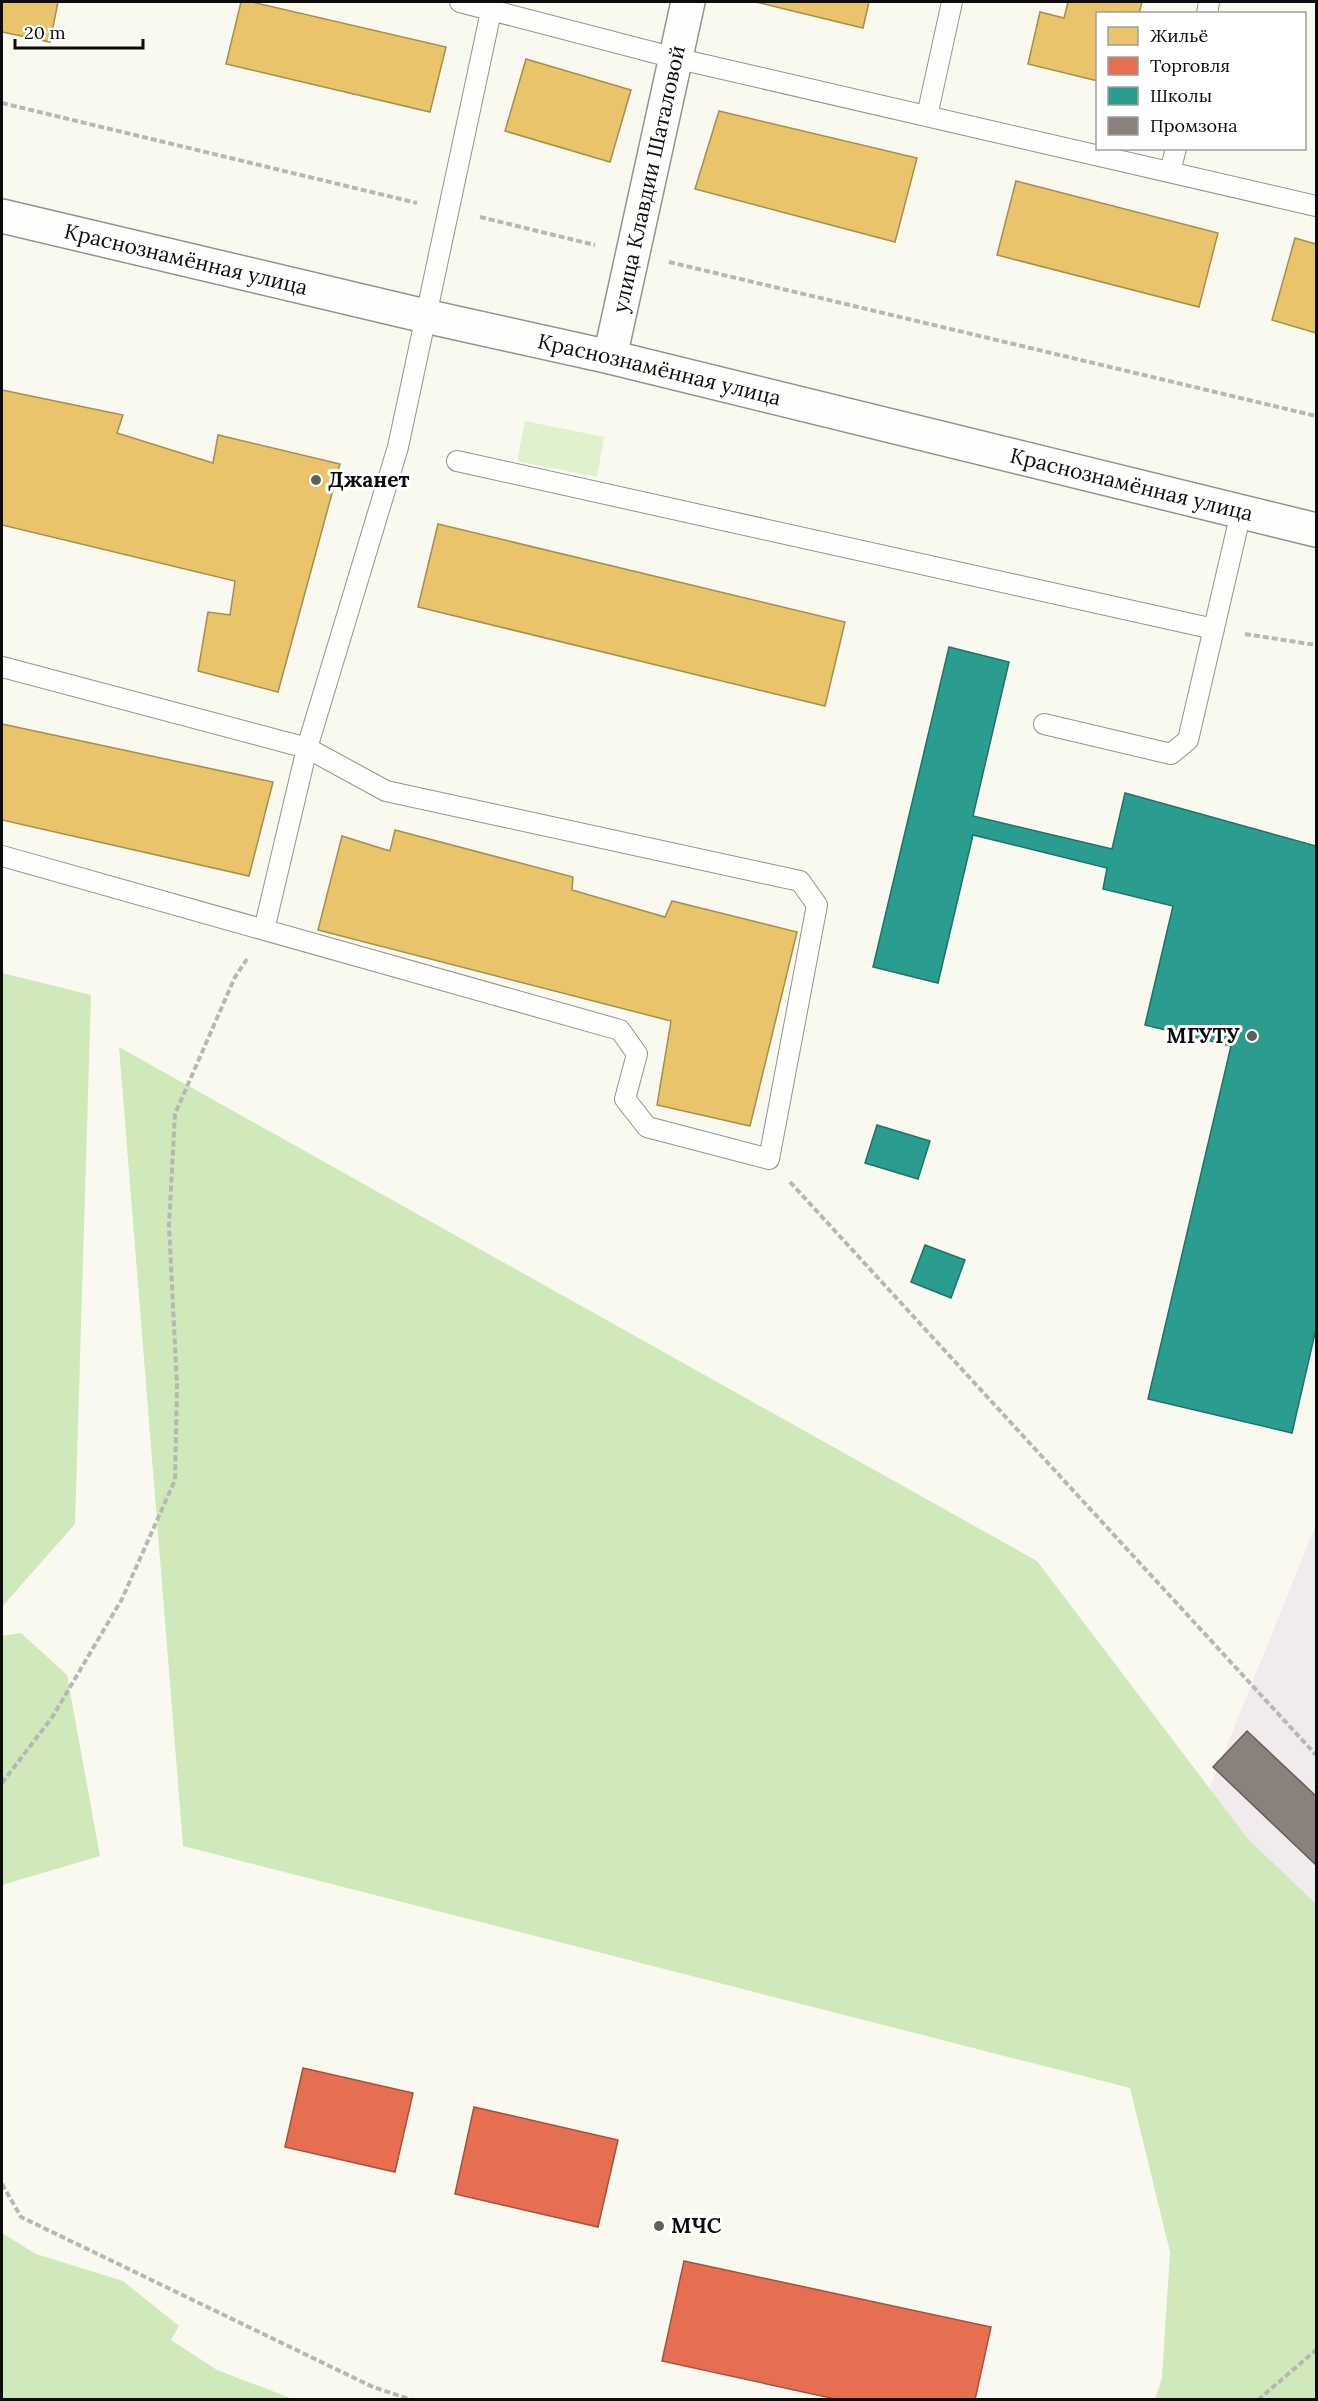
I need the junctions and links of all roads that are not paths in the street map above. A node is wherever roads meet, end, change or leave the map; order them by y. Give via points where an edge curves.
1 (460, 2) edge
2 (688, 2) edge
3 (952, 2) edge
4 (492, 5) edge
5 (675, 58) junction
6 (927, 116) junction
7 (1176, 150) edge
8 (1170, 172) junction
9 (1317, 206) edge
10 (2, 216) edge
11 (425, 316) junction
12 (610, 357) junction
13 (457, 461) dead end
14 (1241, 512) junction
15 (1317, 530) edge
16 (1214, 629) junction
17 (2, 667) edge
18 (1044, 724) dead end
19 (307, 748) junction
20 (2, 856) edge
21 (264, 930) junction

1 - 4 lane
2 - 5 street, улица Клавдии Шаталовой
3 - 6 lane
4 - 5 lane
4 - 11 lane
5 - 6 lane
5 - 12 street, улица Клавдии Шаталовой
6 - 8 lane
7 - 8 lane
8 - 9 lane
10 - 11 street, Краснознамённая улица
11 - 12 street, Краснознамённая улица
11 - 19 lane via 398,447
12 - 14 street, Краснознамённая улица
13 - 16 lane
14 - 15 street, Краснознамённая улица
14 - 16 lane
16 - 18 lane via 1188,740 1172,754
17 - 19 lane
19 - 21 lane
19 - 21 lane via 386,791 800,881 817,905 769,1159 647,1127 625,1099 637,1054 620,1030
20 - 21 lane

